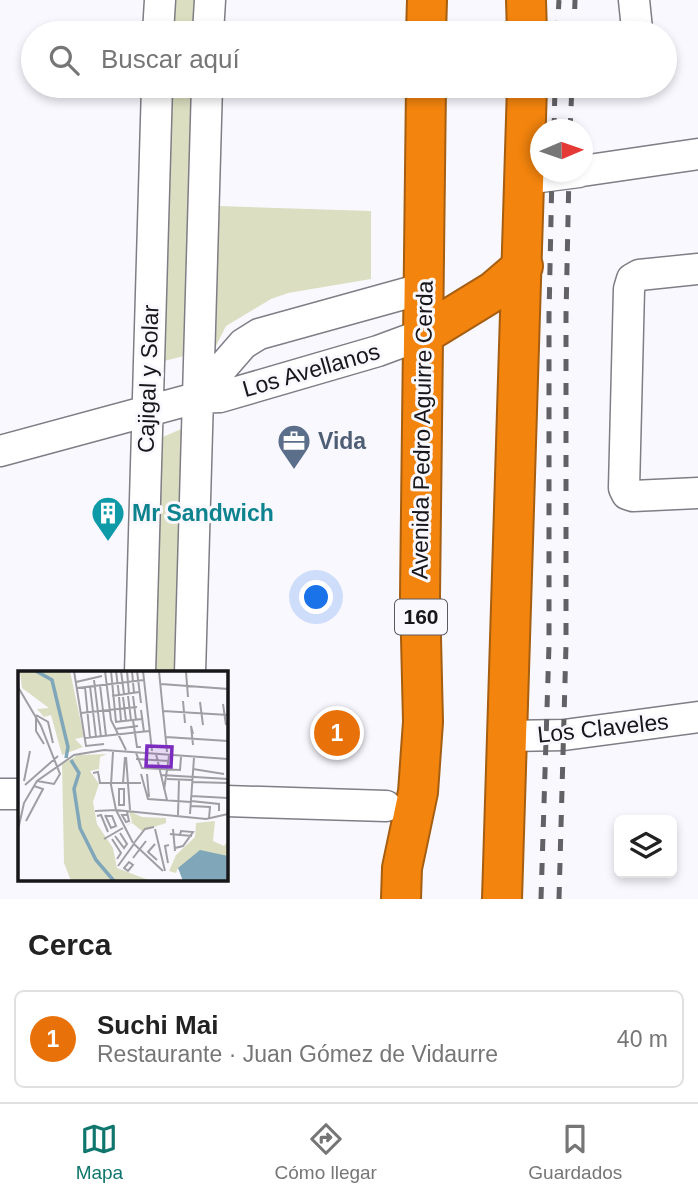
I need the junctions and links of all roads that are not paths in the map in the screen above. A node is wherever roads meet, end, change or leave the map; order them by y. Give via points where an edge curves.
1 (159, 0) edge
2 (209, 0) edge
3 (427, 0) edge
4 (526, 0) edge
5 (159, 21) edge
6 (208, 21) edge
7 (426, 21) edge
8 (527, 21) edge
9 (157, 98) edge
10 (207, 98) edge
11 (426, 98) edge
12 (527, 98) edge
13 (698, 154) edge
14 (593, 169) edge
15 (530, 178) edge
16 (525, 179) junction
17 (523, 266) junction
18 (698, 270) edge
19 (425, 288) junction
20 (424, 334) junction
21 (197, 398) junction
22 (147, 411) junction
23 (0, 452) edge
24 (698, 493) edge
25 (140, 671) edge
26 (190, 671) edge
27 (698, 717) edge
28 (508, 736) junction
29 (0, 794) edge
30 (18, 794) edge
31 (228, 801) edge
32 (386, 806) dead end
33 (401, 899) edge
34 (502, 899) edge

1 - 5 street
2 - 6 street
3 - 7 highway
4 - 8 highway
9 - 22 street, Cajigal y Solar
10 - 21 street
11 - 19 highway, Avenida Pedro Aguirre Cerda / 160
12 - 16 highway
13 - 14 street
15 - 16 street
16 - 17 highway
17 - 20 highway via 494,291
17 - 28 highway
18 - 24 street via 632,279 624,488 633,496
19 - 20 highway, Avenida Pedro Aguirre Cerda / 160
19 - 21 street, Los Avellanos via 259,334 243,344
20 - 21 street, Los Avellanos via 220,397
20 - 33 highway, Avenida Pedro Aguirre Cerda / 160 via 420,596 424,696 418,792 402,868
21 - 22 street, Los Avellanos
21 - 26 street
22 - 23 street, Los Avellanos
22 - 25 street, Cajigal y Solar
27 - 28 street, Los Claveles via 564,735
28 - 34 highway
29 - 30 street
31 - 32 street

